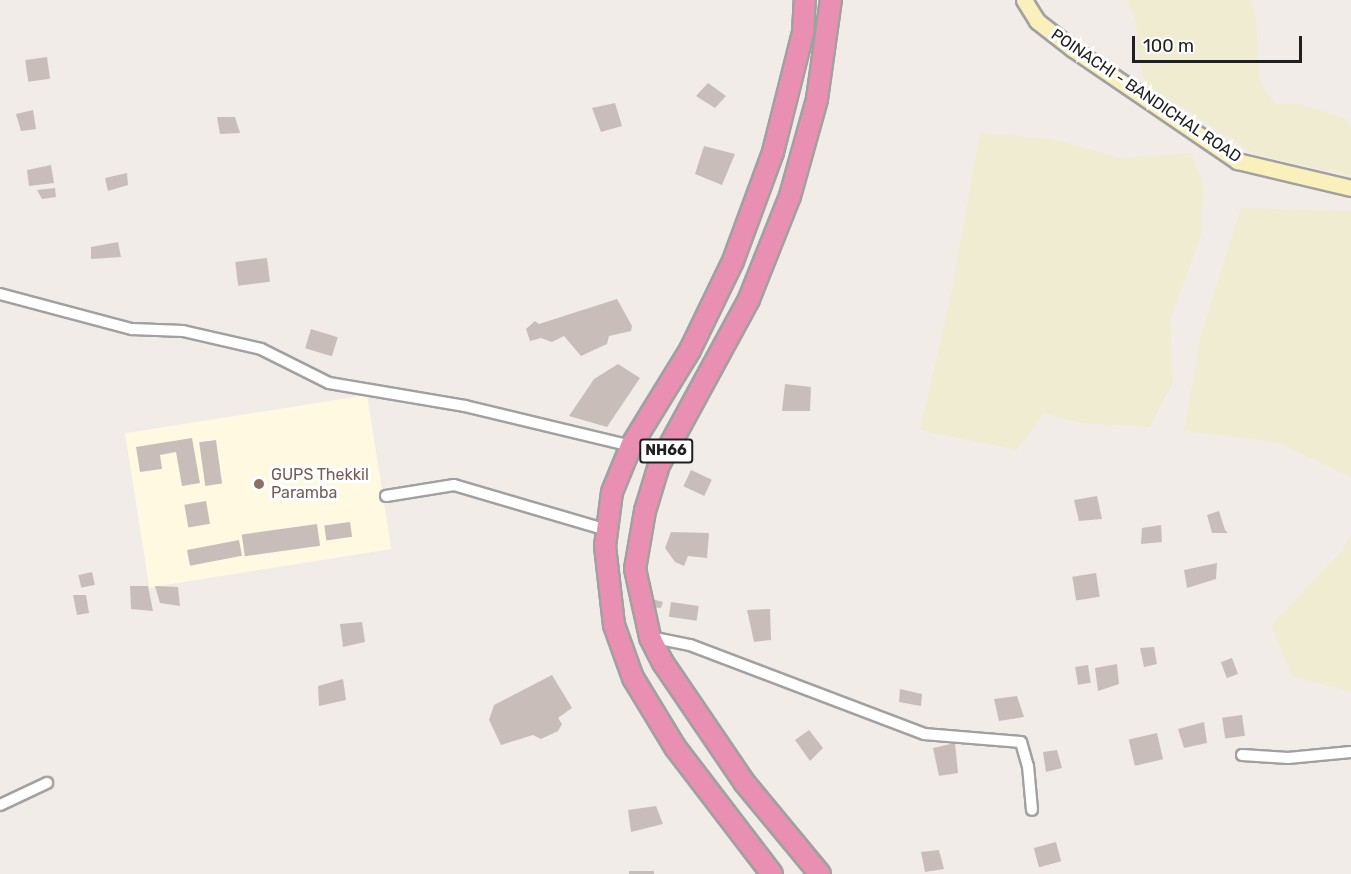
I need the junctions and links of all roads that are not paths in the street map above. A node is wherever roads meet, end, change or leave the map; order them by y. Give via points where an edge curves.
1 (805, 0) edge
2 (831, 0) edge
3 (1024, 0) edge
4 (1351, 188) edge
5 (0, 294) edge
6 (631, 446) junction
7 (386, 496) dead end
8 (607, 530) junction
9 (650, 637) junction
10 (1351, 752) edge
11 (1242, 755) dead end
12 (46, 783) dead end
13 (0, 805) edge
14 (1032, 810) dead end
15 (772, 874) edge
16 (820, 874) edge

1 - 6 highway, NH66 via 803,33 773,152 733,261 690,350
2 - 9 highway, NH66 via 817,99 789,196 749,299 664,456 645,511 635,570
3 - 4 main road, POINACHI - BANDICHAL ROAD via 1038,21 1073,50 1237,161
5 - 6 street via 132,329 183,331 261,349 328,383 487,411
6 - 8 highway, NH66 via 612,492
7 - 8 street via 454,485
8 - 15 highway, NH66 via 607,586 614,625 633,678 675,747
9 - 14 street via 690,645 924,734 1021,742 1028,766
9 - 16 highway, NH66 via 705,728
10 - 11 street via 1288,758
12 - 13 street

